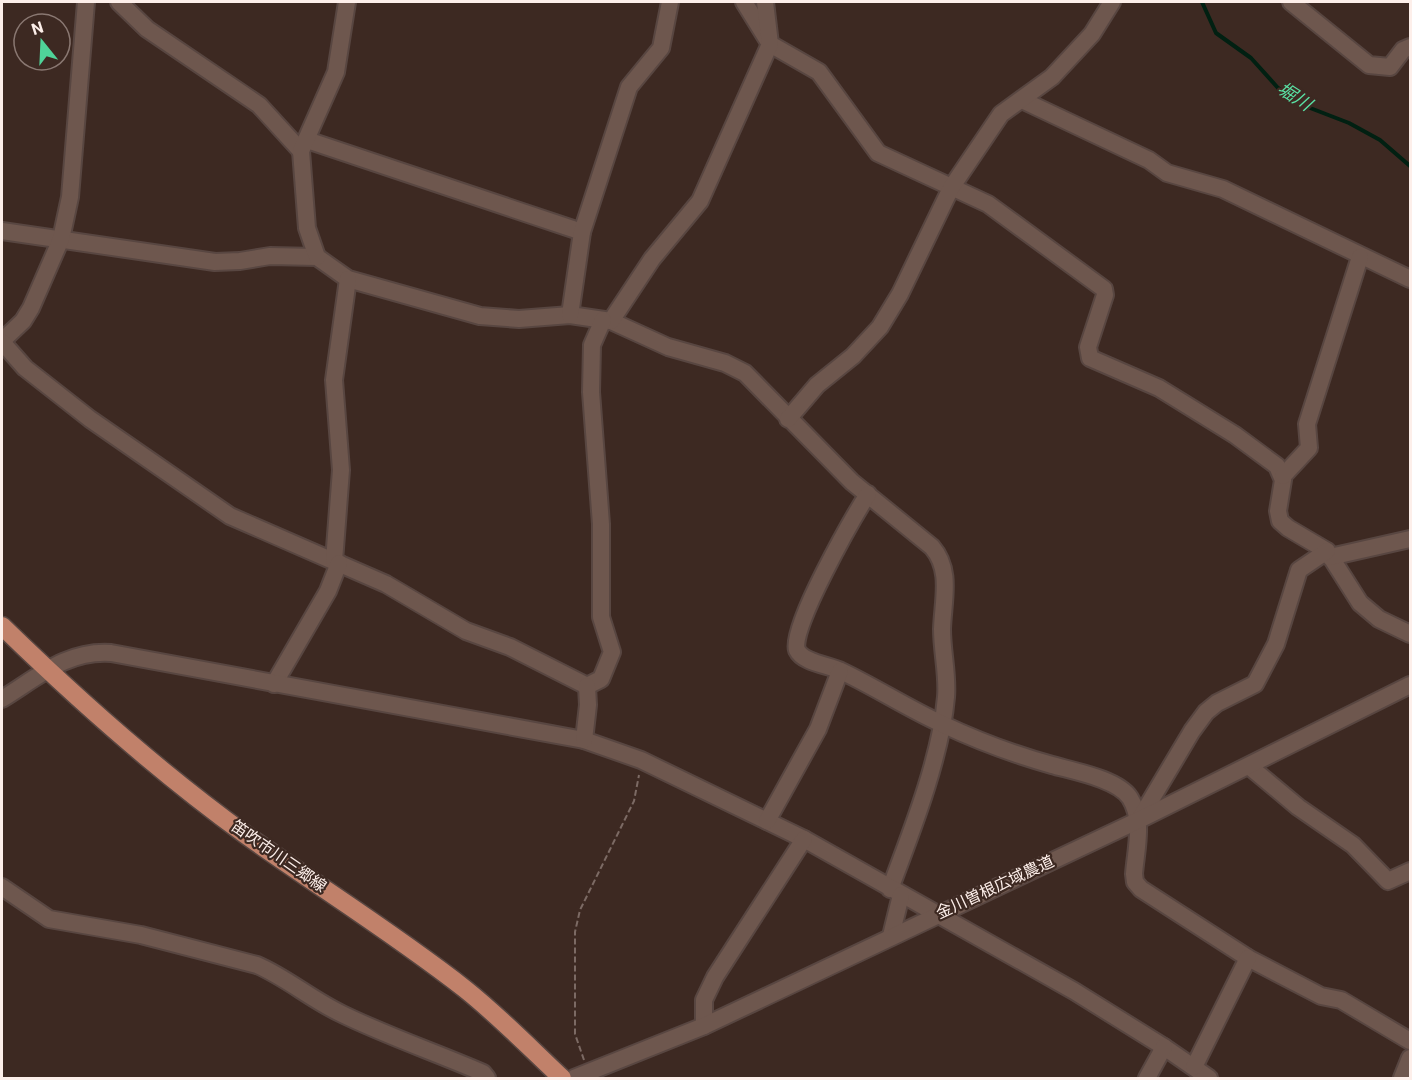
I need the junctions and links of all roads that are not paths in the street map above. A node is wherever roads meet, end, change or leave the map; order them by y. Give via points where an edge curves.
1 (86, 2) edge
2 (119, 2) edge
3 (347, 2) edge
4 (670, 2) edge
5 (744, 2) edge
6 (765, 2) edge
7 (1112, 2) edge
8 (1291, 2) edge
9 (770, 44) junction
10 (1410, 47) edge
11 (1022, 100) junction
12 (304, 146) junction
13 (951, 188) junction
14 (2, 231) edge
15 (582, 232) junction
16 (62, 239) junction
17 (318, 257) junction
18 (1360, 257) junction
19 (348, 279) junction
20 (1410, 279) edge
21 (570, 315) junction
22 (607, 321) junction
23 (2, 341) edge
24 (788, 419) junction
25 (1283, 476) junction
26 (868, 494) junction
27 (1410, 539) edge
28 (1329, 554) junction
29 (337, 562) junction
30 (2, 626) edge
31 (1410, 634) edge
32 (840, 670) junction
33 (48, 671) junction
34 (274, 684) junction
35 (587, 686) junction
36 (1410, 686) edge
37 (2, 699) edge
38 (942, 724) junction
39 (584, 740) junction
40 (1249, 766) junction
41 (1138, 820) junction
42 (767, 821) junction
43 (804, 839) junction
44 (1410, 871) edge
45 (2, 887) edge
46 (895, 892) junction
47 (936, 915) junction
48 (891, 936) junction
49 (1248, 958) junction
50 (704, 1026) junction
51 (1410, 1041) edge
52 (1164, 1047) junction
53 (1410, 1058) edge
54 (1194, 1067) junction
55 (581, 1076) edge
56 (487, 1078) edge
57 (561, 1078) edge
58 (1147, 1078) edge
59 (1209, 1078) edge
60 (1401, 1078) edge

1 - 16 street via 70,197
2 - 12 street via 147,29 259,105
3 - 12 street via 336,72
4 - 15 street via 661,48 629,87
5 - 9 street
6 - 9 street
7 - 11 street via 1080,48
8 - 10 street via 1369,64 1390,67
9 - 13 street via 819,72 878,153
9 - 22 street via 700,201
11 - 13 street via 1001,114
11 - 18 street via 1149,160 1167,173 1223,189
12 - 15 street
12 - 17 street via 307,228
13 - 24 street via 880,327 853,356 817,385
13 - 25 street via 988,204 1104,289 1106,295 1088,347 1090,358 1159,388 1235,435 1277,466
14 - 16 street
15 - 21 street
16 - 17 street via 215,262 270,256
16 - 23 street via 31,308
17 - 19 street
18 - 20 street
18 - 25 street via 1307,424 1309,448
19 - 21 street via 480,316 519,319
19 - 29 street via 334,380 340,470
21 - 22 street
22 - 24 street via 745,373
22 - 35 street via 592,345 591,392 601,524 601,617 612,652 601,679
23 - 29 street via 25,368 90,419 230,516
24 - 26 street
25 - 28 street via 1280,520
26 - 32 street via 842,536 796,640 803,657
26 - 38 street via 942,558 946,695
27 - 28 street
28 - 31 street via 1360,603 1379,619
28 - 41 street via 1299,570 1276,644 1255,684 1206,712
29 - 34 street via 328,591
29 - 35 street via 387,584 466,631 510,647
30 - 33 main road, 笛吹市川三郷線
32 - 38 street
32 - 42 street via 818,729
33 - 34 street via 74,656 111,653
33 - 37 street
33 - 57 main road, 笛吹市川三郷線 via 157,765 246,834 374,921 466,990
34 - 39 street
35 - 39 street
36 - 40 street, 金川曽根広域農道
38 - 41 street via 1043,762 1103,779 1130,796
38 - 46 street
39 - 42 street via 641,760
40 - 41 street, 金川曽根広域農道
40 - 44 street via 1298,807 1353,845 1388,880
41 - 47 street, 金川曽根広域農道
41 - 49 street via 1135,882
42 - 43 street
43 - 46 street
43 - 50 street via 715,977 704,1000
45 - 56 street via 49,919 141,935 257,965 342,1014 483,1072
46 - 47 street
46 - 48 street
47 - 48 street, 金川曽根広域農道
47 - 52 street via 1074,991
48 - 50 street, 金川曽根広域農道
49 - 51 street via 1321,996 1341,999
49 - 54 street
50 - 55 street, 金川曽根広域農道
52 - 54 street
52 - 58 street
53 - 60 street
54 - 59 street

